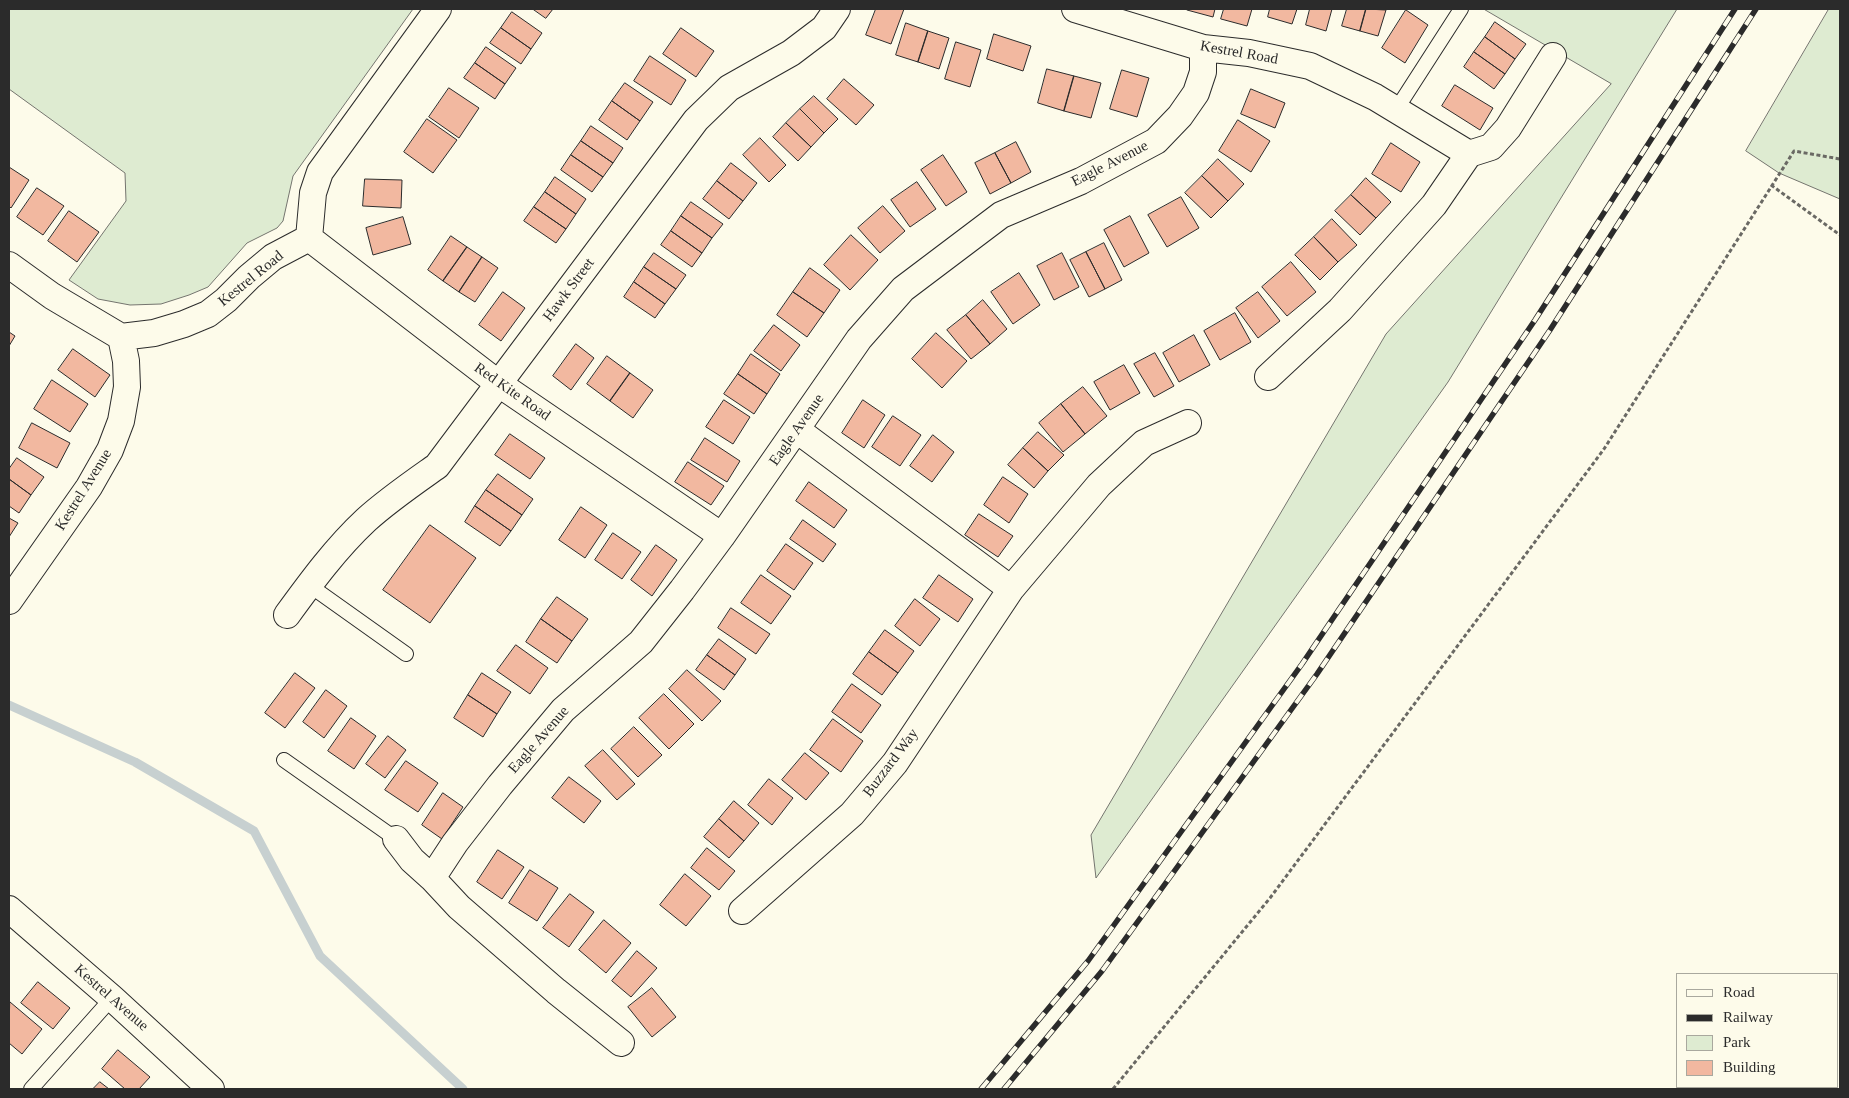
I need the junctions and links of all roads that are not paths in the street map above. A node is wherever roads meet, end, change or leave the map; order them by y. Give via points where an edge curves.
1 (438, 9) edge
2 (837, 9) edge
3 (1075, 9) edge
4 (1461, 9) edge
5 (1203, 48) junction
6 (1553, 56) dead end
7 (1396, 110) junction
8 (1469, 154) junction
9 (309, 238) junction
10 (9, 265) edge
11 (121, 337) junction
12 (1268, 377) dead end
13 (499, 384) junction
14 (1188, 424) dead end
15 (797, 430) junction
16 (722, 536) junction
17 (309, 585) junction
18 (1011, 589) junction
19 (11, 594) edge
20 (287, 615) dead end
21 (406, 654) dead end
22 (284, 760) dead end
23 (396, 839) joint
24 (432, 878) junction
25 (9, 909) edge
26 (742, 911) dead end
27 (112, 998) junction
28 (621, 1043) dead end
29 (31, 1089) edge
30 (211, 1089) edge

1 - 9 street via 320,172 313,193
2 - 13 street, Hawk Street via 824,28 792,53 729,88 696,120
3 - 5 street, Kestrel Road
4 - 7 lane
5 - 7 street, Kestrel Road via 1310,66
5 - 15 street, Eagle Avenue via 1203,72 1196,94 1156,141 1081,181 1001,215 903,289 860,339
6 - 8 street via 1508,128 1491,147
7 - 8 street, Kestrel Road
8 - 12 street via 1434,205 1340,310
9 - 11 street, Kestrel Road via 273,257 208,314 154,333
9 - 13 street, Red Kite Road
10 - 11 street via 52,296
11 - 19 street, Kestrel Avenue via 127,388 121,421 110,450 89,487
13 - 16 street, Red Kite Road
13 - 17 street, Hawk Street via 437,466 366,519
14 - 18 street, Buzzard Way via 1144,443 1099,485
15 - 16 street, Eagle Avenue
15 - 18 street
16 - 24 street, Eagle Avenue via 641,642 563,710 500,785
17 - 20 street, Hawk Street
17 - 21 lane
18 - 26 street, Buzzard Way via 895,763 852,814
22 - 23 lane
23 - 24 street
24 - 28 street via 490,935
25 - 27 street, Kestrel Avenue
27 - 29 lane
27 - 30 street, Kestrel Avenue

